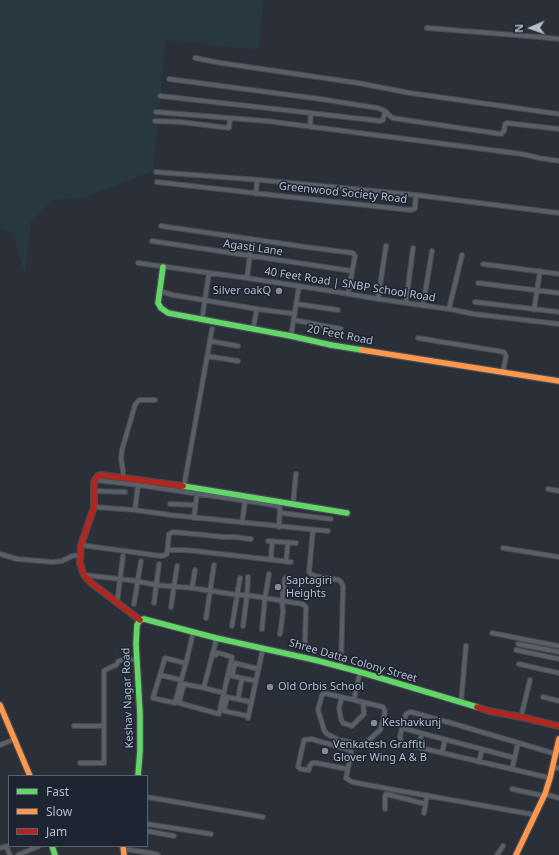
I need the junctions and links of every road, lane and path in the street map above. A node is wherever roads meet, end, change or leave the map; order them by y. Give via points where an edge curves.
1 (427, 28) dead end
2 (559, 39) edge
3 (195, 58) dead end
4 (169, 79) dead end
5 (160, 96) dead end
6 (385, 111) junction
7 (156, 112) dead end
8 (311, 113) junction
9 (559, 114) edge
10 (230, 118) junction
11 (155, 121) dead end
12 (310, 127) junction
13 (559, 130) edge
14 (559, 161) edge
15 (156, 172) dead end
16 (257, 180) junction
17 (157, 182) dead end
18 (256, 194) junction
19 (416, 195) junction
20 (559, 213) edge
21 (161, 226) dead end
22 (252, 240) junction
23 (152, 241) dead end
24 (386, 246) dead end
25 (413, 248) dead end
26 (432, 251) dead end
27 (462, 255) dead end
28 (250, 256) junction
29 (138, 263) dead end
30 (483, 264) dead end
31 (163, 267) junction
32 (352, 271) junction
33 (540, 272) junction
34 (209, 273) junction
35 (559, 274) edge
36 (247, 278) junction
37 (478, 283) dead end
38 (299, 286) junction
39 (537, 290) junction
40 (159, 291) junction
41 (559, 293) edge
42 (348, 294) junction
43 (378, 299) junction
44 (205, 300) junction
45 (475, 302) dead end
46 (406, 303) junction
47 (297, 304) junction
48 (423, 306) junction
49 (257, 309) junction
50 (449, 309) junction
51 (338, 310) dead end
52 (534, 310) junction
53 (559, 312) edge
54 (295, 314) junction
55 (202, 319) junction
56 (294, 320) junction
57 (559, 324) edge
58 (212, 329) dead end
59 (253, 329) junction
60 (341, 329) dead end
61 (292, 336) junction
62 (418, 338) dead end
63 (210, 341) junction
64 (238, 346) dead end
65 (207, 356) junction
66 (238, 361) dead end
67 (503, 372) junction
68 (559, 381) edge
69 (155, 400) dead end
70 (296, 474) dead end
71 (123, 478) junction
72 (95, 480) junction
73 (138, 485) junction
74 (184, 486) junction
75 (548, 489) dead end
76 (94, 491) junction
77 (559, 491) edge
78 (125, 492) dead end
79 (197, 493) junction
80 (245, 501) junction
81 (170, 504) dead end
82 (293, 504) junction
83 (195, 505) junction
84 (94, 507) junction
85 (135, 510) junction
86 (281, 513) junction
87 (348, 513) dead end
88 (194, 518) junction
89 (331, 519) dead end
90 (242, 523) junction
91 (279, 527) junction
92 (312, 530) junction
93 (328, 531) dead end
94 (251, 540) dead end
95 (288, 542) junction
96 (296, 543) dead end
97 (82, 545) junction
98 (502, 548) dead end
99 (168, 550) junction
100 (0, 554) edge
101 (80, 555) junction
102 (123, 556) dead end
103 (559, 557) edge
104 (271, 559) junction
105 (141, 561) dead end
106 (286, 562) junction
107 (291, 562) dead end
108 (159, 564) dead end
109 (176, 566) dead end
110 (214, 566) dead end
111 (195, 570) dead end
112 (269, 574) dead end
113 (84, 575) junction
114 (248, 577) dead end
115 (240, 578) dead end
116 (285, 578) dead end
117 (120, 579) junction
118 (138, 582) junction
119 (156, 585) junction
120 (174, 586) junction
121 (192, 588) junction
122 (210, 591) junction
123 (238, 595) junction
124 (248, 595) junction
125 (265, 598) junction
126 (282, 600) junction
127 (117, 603) junction
128 (154, 603) dead end
129 (134, 604) dead end
130 (171, 607) dead end
131 (206, 618) dead end
132 (140, 620) junction
133 (232, 626) dead end
134 (243, 626) dead end
135 (262, 629) dead end
136 (193, 633) junction
137 (492, 633) dead end
138 (280, 634) dead end
139 (216, 638) junction
140 (305, 642) dead end
141 (518, 644) dead end
142 (466, 646) dead end
143 (559, 646) edge
144 (263, 648) junction
145 (516, 650) dead end
146 (559, 652) edge
147 (212, 654) junction
148 (137, 659) junction
149 (559, 659) edge
150 (186, 664) junction
151 (519, 664) dead end
152 (341, 667) junction
153 (258, 669) junction
154 (360, 672) junction
155 (559, 673) edge
156 (160, 675) junction
157 (242, 678) junction
158 (181, 680) junction
159 (530, 680) dead end
160 (256, 681) junction
161 (204, 688) junction
162 (224, 693) junction
163 (342, 697) junction
164 (543, 697) dead end
165 (238, 699) junction
166 (354, 700) junction
167 (559, 701) edge
168 (251, 702) junction
169 (363, 702) junction
170 (461, 703) junction
171 (0, 707) edge
172 (522, 717) junction
173 (74, 726) dead end
174 (104, 726) junction
175 (559, 726) edge
176 (402, 728) junction
177 (422, 734) junction
178 (15, 739) junction
179 (559, 739) edge
180 (445, 740) junction
181 (518, 743) junction
182 (0, 745) edge
183 (418, 747) junction
184 (482, 750) junction
185 (442, 753) junction
186 (556, 754) junction
187 (515, 758) junction
188 (479, 762) junction
189 (80, 763) dead end
190 (552, 768) junction
191 (559, 768) edge
192 (347, 769) junction
193 (512, 770) junction
194 (30, 775) edge
195 (138, 775) edge
196 (550, 778) junction
197 (512, 789) dead end
198 (427, 795) junction
199 (544, 795) junction
200 (148, 796) edge
201 (559, 798) edge
202 (426, 804) junction
203 (385, 809) dead end
204 (424, 813) dead end
205 (536, 814) junction
206 (263, 818) dead end
207 (148, 824) edge
208 (148, 832) edge
209 (212, 834) dead end
210 (174, 836) dead end
211 (504, 846) dead end
212 (37, 847) edge
213 (0, 848) edge
214 (124, 850) edge
215 (10, 855) edge
216 (18, 855) edge
217 (158, 855) edge
218 (497, 855) edge
219 (516, 855) edge

1 - 2 street
3 - 9 street
4 - 6 street via 320,99
5 - 8 street
6 - 8 street via 384,120 380,121
6 - 13 street via 392,118 501,134 508,123
7 - 10 street
8 - 12 street
10 - 11 street via 229,128
10 - 12 street
12 - 14 street
15 - 16 street, Greenwood Society Road
16 - 18 street
16 - 19 street, Greenwood Society Road
17 - 18 street, Greenwood Society Road
18 - 19 street, Greenwood Society Road via 410,210 415,208
19 - 20 street, Greenwood Society Road
21 - 22 street
22 - 28 street
22 - 32 street via 353,253 355,256
23 - 28 street, Agasti Lane
24 - 43 street
25 - 46 street
26 - 48 street
27 - 50 street
28 - 32 street, Agasti Lane
28 - 36 street
29 - 31 street, 40 Feet Road | SNBP School Road
30 - 33 street
31 - 34 street, 40 Feet Road | SNBP School Road
31 - 40 street, 20 Feet Road
32 - 42 street
33 - 35 street
33 - 39 street
34 - 36 street, 40 Feet Road | SNBP School Road
34 - 44 street
36 - 38 street, 40 Feet Road | SNBP School Road
37 - 39 street
38 - 42 street, 40 Feet Road | SNBP School Road
38 - 47 street
39 - 41 street
39 - 52 street
40 - 44 street
40 - 55 street, 20 Feet Road via 158,303 163,311
42 - 43 street, 40 Feet Road | SNBP School Road
43 - 46 street, 40 Feet Road | SNBP School Road
44 - 49 street
44 - 55 street
45 - 52 street
46 - 48 street, 40 Feet Road | SNBP School Road
47 - 51 street
47 - 54 street
48 - 50 street, 40 Feet Road | SNBP School Road
49 - 54 street
49 - 59 street
50 - 57 street, 40 Feet Road | SNBP School Road
52 - 53 street
54 - 56 street
55 - 59 street, 20 Feet Road
56 - 60 street
56 - 61 street
58 - 63 street
59 - 61 street, 20 Feet Road
61 - 67 street, 20 Feet Road via 331,345
62 - 67 street via 504,352 506,356
63 - 64 street
63 - 65 street
65 - 66 street
65 - 74 street
67 - 68 street, 20 Feet Road
69 - 71 street via 140,400 135,405 122,450
70 - 82 street
71 - 72 street via 102,475
71 - 74 street
72 - 73 street
72 - 76 street
73 - 79 street
73 - 85 street
74 - 82 street
75 - 77 street
76 - 78 street
76 - 84 street
79 - 80 street
79 - 83 street
80 - 86 street via 277,506
80 - 90 street
81 - 83 street
82 - 87 street
83 - 88 street
84 - 85 street
84 - 97 street
85 - 88 street
86 - 89 street
86 - 91 street
88 - 90 street
90 - 91 street
91 - 92 street
92 - 93 street
92 - 152 street via 309,572 315,576 339,580 343,586
94 - 99 street via 173,532 169,534
95 - 96 street
95 - 104 street via 270,541
95 - 106 street
97 - 99 street via 161,556
97 - 101 street
98 - 103 street
99 - 104 street
100 - 101 street via 17,560 52,562
101 - 113 street
102 - 117 street
104 - 106 street
105 - 118 street
106 - 107 street
108 - 119 street
109 - 120 street
110 - 122 street
111 - 121 street
112 - 125 street
113 - 117 street
113 - 127 street
114 - 124 street
115 - 123 street
116 - 126 street
117 - 118 street
117 - 127 street
118 - 119 street
118 - 129 street
119 - 120 street
119 - 128 street
120 - 121 street
120 - 130 street
121 - 122 street
122 - 123 street
122 - 131 street
123 - 124 street
123 - 133 street
124 - 125 street
124 - 134 street
125 - 126 street
125 - 135 street
126 - 138 street
126 - 140 street via 305,606
127 - 132 street
132 - 136 street, Shree Datta Colony Street
132 - 148 street, Keshav Nagar Road via 136,635
136 - 139 street, Shree Datta Colony Street
136 - 150 street
137 - 143 street
139 - 144 street, Shree Datta Colony Street
139 - 147 street
141 - 146 street
142 - 170 street
144 - 152 street, Shree Datta Colony Street
144 - 153 street
145 - 149 street
147 - 161 street
147 - 162 street via 232,657
148 - 174 street via 119,661 104,671
148 - 195 street, Keshav Nagar Road via 140,714
150 - 156 street via 165,658
150 - 158 street
151 - 155 street
152 - 154 street, Shree Datta Colony Street
153 - 157 street via 235,663 232,676
153 - 160 street
154 - 166 street
154 - 170 street, Shree Datta Colony Street
156 - 158 street
156 - 158 street via 154,699 175,704
157 - 160 street
157 - 165 street
159 - 172 street
160 - 168 street
161 - 162 street
161 - 162 street via 184,684 179,703 219,714
163 - 166 street
163 - 169 street via 339,708 341,719 343,723 352,726 364,714
163 - 169 street via 324,693 318,710 324,730 339,740 361,744 380,730 384,721 384,708
164 - 167 street
165 - 168 street
165 - 168 street via 227,697 224,711 248,717
166 - 169 street
170 - 172 street, Shree Datta Colony Street
171 - 178 street
172 - 175 street, Shree Datta Colony Street
173 - 174 street
174 - 189 street via 104,763
176 - 177 street
176 - 181 street via 406,714 411,712
176 - 183 street via 402,743
177 - 180 street
177 - 183 street
178 - 182 street
178 - 194 street
179 - 186 street
180 - 184 street
180 - 185 street
181 - 186 street
181 - 187 street
183 - 185 street
184 - 187 street
184 - 188 street
185 - 188 street
186 - 190 street
187 - 193 street
188 - 193 street
190 - 191 street
190 - 196 street
192 - 192 street via 352,754 350,750 311,739 304,740 298,768 309,770 312,763 317,763
192 - 198 street via 346,778 352,782
193 - 196 street
196 - 199 street
197 - 199 street
198 - 202 street
198 - 205 street
199 - 201 street
199 - 205 street
200 - 206 street
202 - 203 street via 386,794
202 - 204 street
205 - 219 street
207 - 209 street
208 - 210 street
211 - 218 street
212 - 216 street
213 - 215 street via 6,846
214 - 217 street

